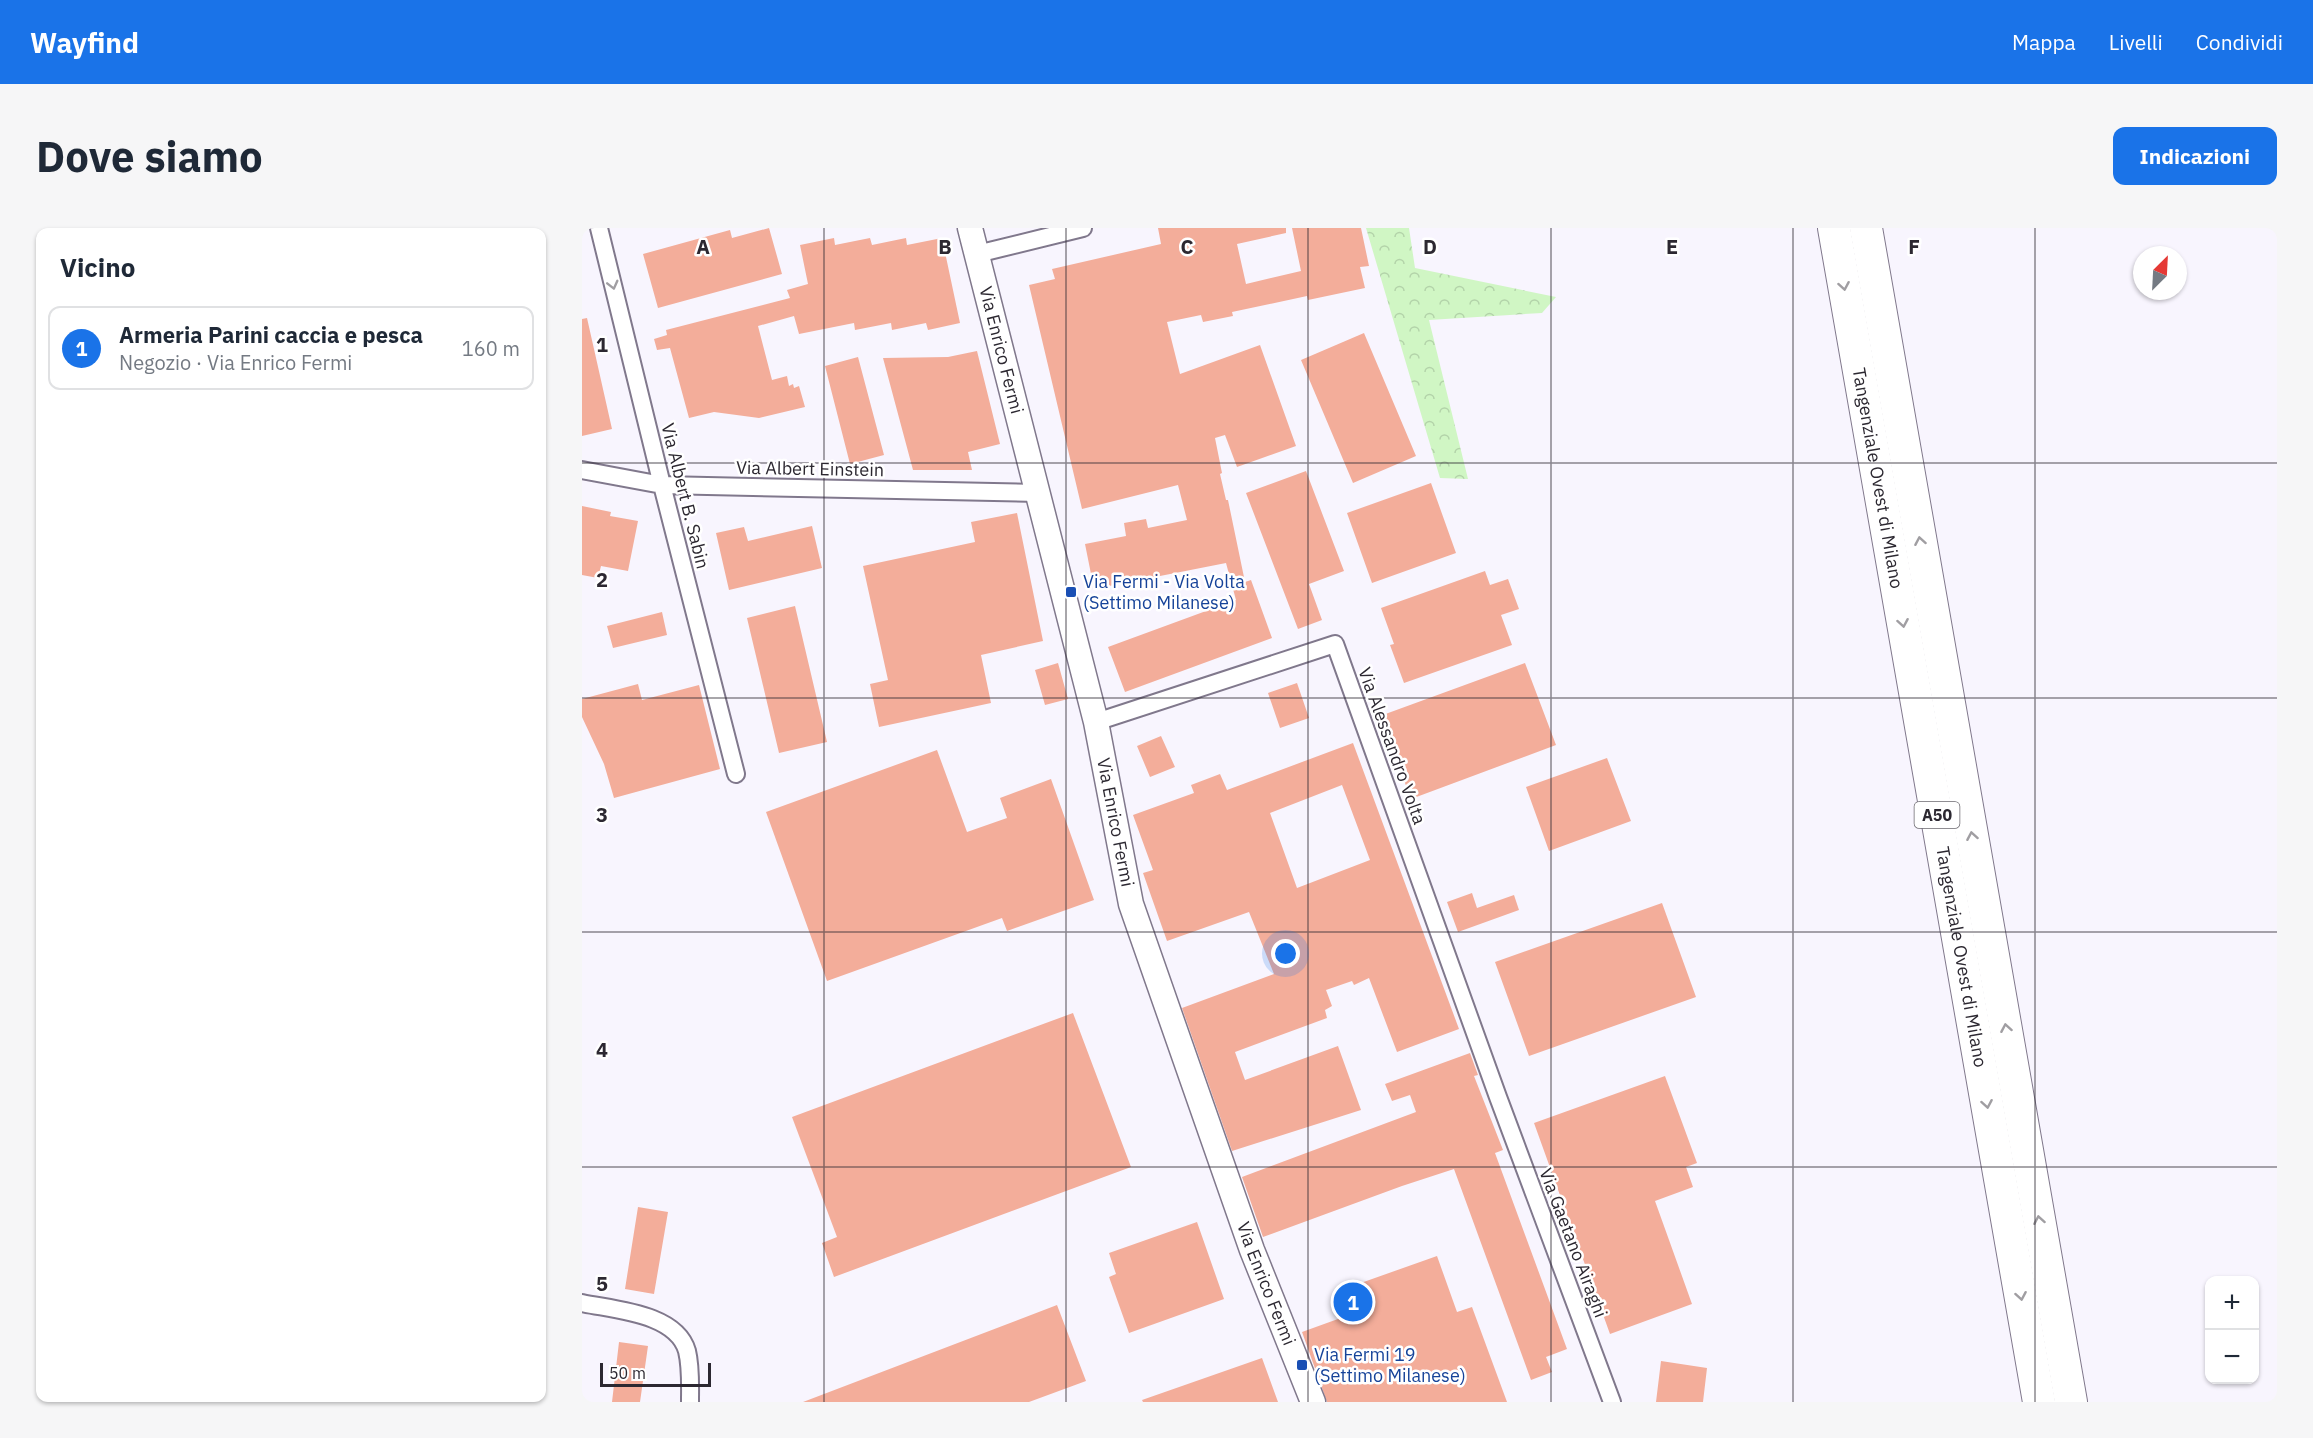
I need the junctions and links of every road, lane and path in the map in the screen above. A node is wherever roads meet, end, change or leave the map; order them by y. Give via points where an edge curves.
1 (599, 228) edge
2 (970, 228) edge
3 (1083, 228) edge
4 (1834, 228) edge
5 (1866, 228) edge
6 (978, 254) junction
7 (582, 470) edge
8 (662, 485) junction
9 (1038, 493) junction
10 (1096, 722) junction
11 (736, 774) dead end
12 (1498, 1097) joint
13 (582, 1303) edge
14 (682, 1402) edge
15 (690, 1402) edge
16 (1313, 1402) edge
17 (1612, 1402) edge
18 (2039, 1402) edge
19 (2071, 1402) edge

1 -> 8 street, Via Albert B. Sabin
2 - 6 street, Via Enrico Fermi
3 - 6 street
4 -> 18 highway, Tangenziale Ovest di Milano / A50
19 -> 5 highway, Tangenziale Ovest di Milano / A50
6 - 9 street, Via Enrico Fermi
7 - 8 street, Via Albert Einstein
8 - 9 street, Via Albert Einstein
8 - 11 street, Via Albert B. Sabin
9 - 10 street, Via Enrico Fermi
10 - 12 street, Via Alessandro Volta via 1335,644
10 - 16 street, Via Enrico Fermi via 1131,904 1252,1250
12 - 17 street, Via Gaetano Airaghi
13 - 14 street via 640,1323 669,1339 677,1351
13 - 15 street via 660,1321 672,1329 687,1351

